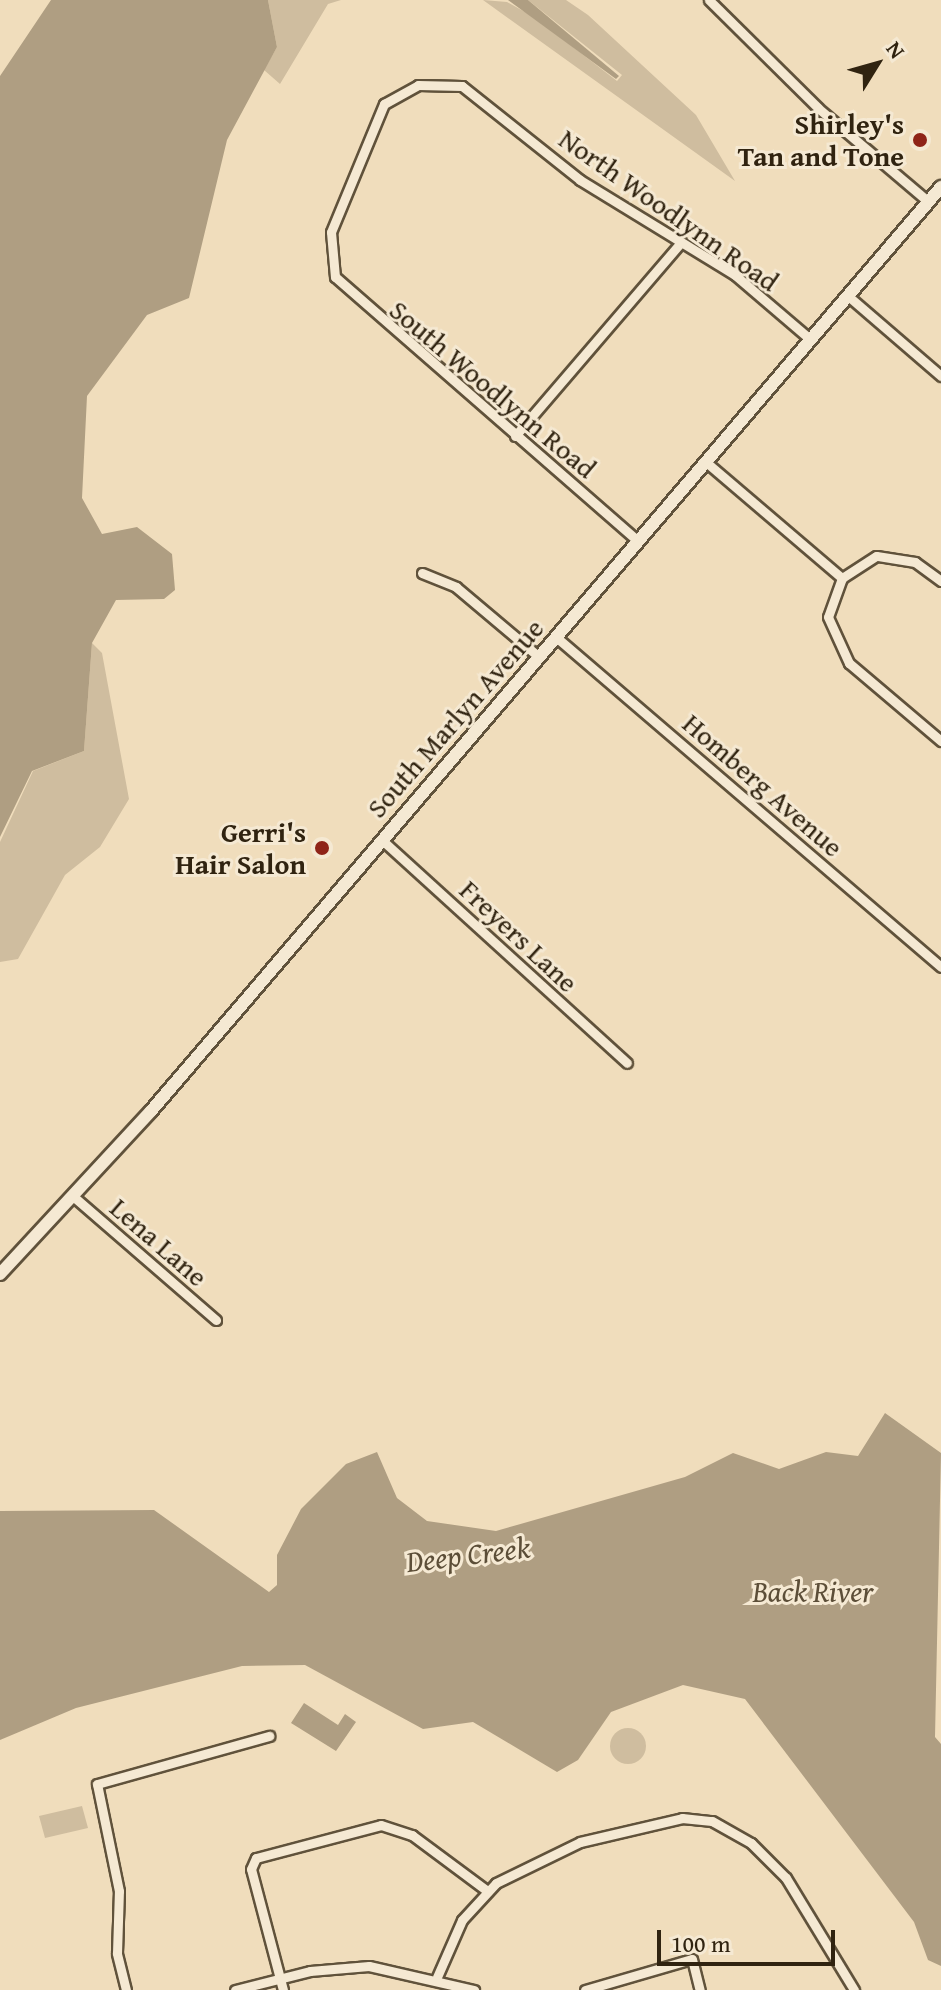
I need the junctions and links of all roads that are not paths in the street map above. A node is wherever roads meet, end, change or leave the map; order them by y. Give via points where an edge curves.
1 (709, 0) edge
2 (941, 187) edge
3 (929, 202) junction
4 (681, 242) junction
5 (330, 263) joint
6 (847, 295) junction
7 (810, 339) junction
8 (941, 376) edge
9 (515, 436) junction
10 (706, 462) junction
11 (638, 541) junction
12 (422, 573) dead end
13 (842, 578) junction
14 (941, 581) edge
15 (556, 637) junction
16 (539, 657) junction
17 (941, 741) edge
18 (382, 840) junction
19 (941, 967) edge
20 (627, 1063) dead end
21 (74, 1197) junction
22 (0, 1273) edge
23 (216, 1320) dead end
24 (269, 1736) dead end
25 (486, 1890) junction
26 (437, 1977) junction
27 (279, 1978) junction
28 (126, 1990) edge
29 (235, 1990) edge
30 (283, 1990) edge
31 (474, 1990) edge
32 (585, 1990) edge
33 (700, 1990) edge
34 (854, 1990) edge

1 - 3 street via 818,108
2 - 3 street, South Marlyn Avenue
3 - 6 street, South Marlyn Avenue
4 - 5 street, North Woodlynn Road via 580,180 474,93 449,83 418,85 393,96 371,122 331,232
4 - 7 street, North Woodlynn Road via 735,275
4 - 9 street
5 - 9 street, South Woodlynn Road via 352,299
6 - 7 street, South Marlyn Avenue
6 - 8 street
7 - 10 street, South Marlyn Avenue
9 - 11 street, South Woodlynn Road
10 - 11 street, South Marlyn Avenue
10 - 13 street
11 - 15 street, South Marlyn Avenue
12 - 16 street via 456,587
13 - 14 street via 866,560 890,556 915,562
13 - 17 street via 828,617 838,649
15 - 16 street, South Marlyn Avenue
15 - 19 street, Homberg Avenue
16 - 18 street, South Marlyn Avenue
18 - 20 street, Freyers Lane
18 - 21 street, South Marlyn Avenue
21 - 22 street, South Marlyn Avenue
21 - 23 street, Lena Lane
24 - 28 street via 131,1768 97,1784 119,1891 117,1953
25 - 26 street via 453,1935
25 - 27 street via 412,1835 381,1825 267,1852 251,1869
25 - 34 street via 580,1842 656,1822 712,1821 751,1843 786,1878
26 - 27 street via 369,1966
26 - 31 street
27 - 29 street
27 - 30 street
32 - 33 street via 692,1959

